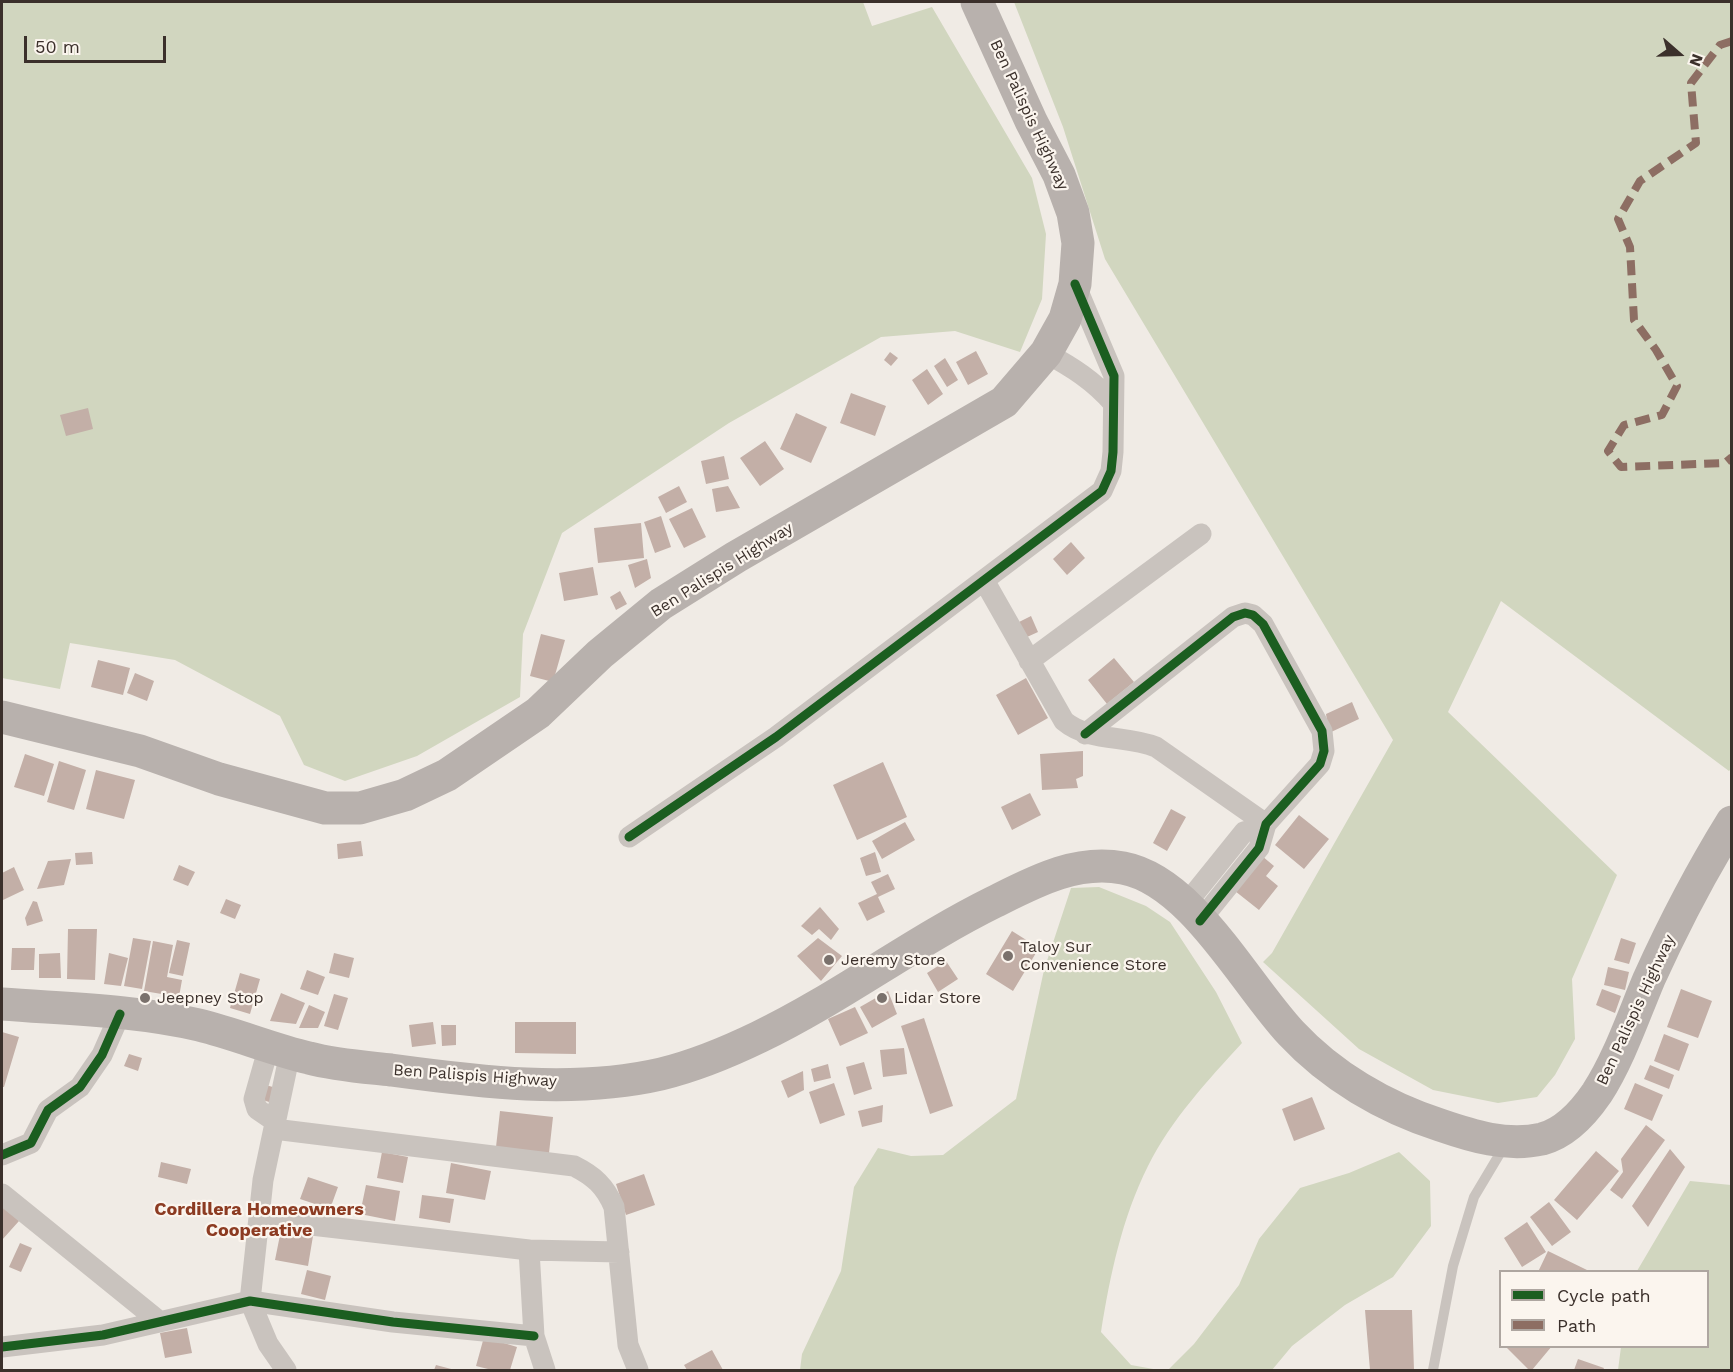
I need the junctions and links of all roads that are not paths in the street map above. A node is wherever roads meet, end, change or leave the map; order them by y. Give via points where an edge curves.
1 (977, 2) edge
2 (1075, 284) junction
3 (1046, 353) junction
4 (1113, 403) junction
5 (1201, 534) dead end
6 (985, 582) junction
7 (1029, 661) junction
8 (2, 717) edge
9 (1085, 734) junction
10 (1731, 822) edge
11 (1264, 825) junction
12 (629, 837) dead end
13 (1193, 913) junction
14 (2, 1004) edge
15 (120, 1014) junction
16 (279, 1049) junction
17 (275, 1126) junction
18 (1506, 1142) junction
19 (2, 1155) edge
20 (2, 1194) edge
21 (259, 1219) junction
22 (529, 1250) junction
23 (619, 1252) junction
24 (250, 1301) junction
25 (160, 1322) junction
26 (534, 1336) junction
27 (2, 1347) edge
28 (286, 1371) edge
29 (545, 1371) edge
30 (638, 1371) edge
31 (1433, 1371) edge

1 - 2 main road, Ben Palispis Highway via 1059,174 1078,243
2 - 3 main road, Ben Palispis Highway via 1065,319
2 - 4 street via 1114,376
3 - 4 street via 1092,381
3 - 8 main road, Ben Palispis Highway via 1004,402 661,604 600,654 538,713 447,775 405,795 360,808 325,808 219,779 140,751
4 - 6 street via 1111,471 1102,491
5 - 7 street
6 - 7 street
6 - 12 street via 776,737
7 - 9 street via 1064,721
9 - 11 street via 1129,739 1156,747
9 - 11 street via 1233,617 1253,615 1269,633 1325,742 1320,764
10 - 18 main road, Ben Palispis Highway via 1661,954 1597,1093 1575,1121 1546,1138
11 - 13 street via 1259,848
13 - 16 main road, Ben Palispis Highway via 1147,875 1125,868 1096,865 1048,876 945,926 760,1036 666,1073 615,1083 448,1077 314,1060
13 - 18 main road, Ben Palispis Highway via 1289,1032 1324,1065 1369,1096 1420,1119
14 - 15 main road, Ben Palispis Highway
15 - 16 main road, Ben Palispis Highway via 195,1024
15 - 19 street via 102,1055 80,1086 48,1110 31,1143
16 - 17 street
17 - 21 street
17 - 23 street via 574,1167 591,1175 606,1189 618,1223
18 - 31 lane via 1474,1197 1453,1266
20 - 25 street
21 - 22 street
21 - 24 street
22 - 23 street
22 - 26 street
23 - 30 street via 628,1345
24 - 25 street
24 - 26 street via 393,1322
24 - 28 street via 268,1344
25 - 27 street via 103,1335
26 - 29 street

